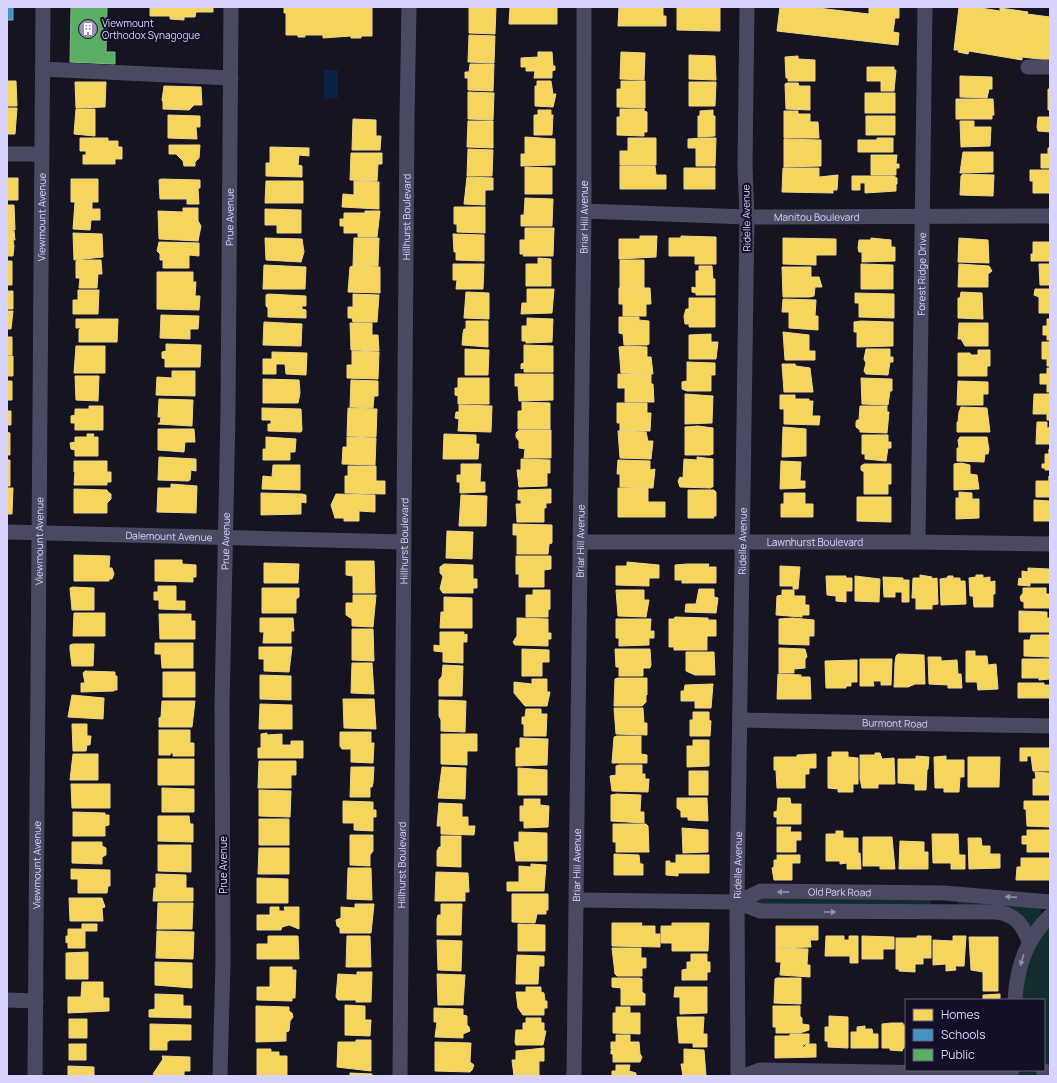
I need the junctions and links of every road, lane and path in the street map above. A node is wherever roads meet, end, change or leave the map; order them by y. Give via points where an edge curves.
1 (43, 7) edge
2 (231, 7) edge
3 (409, 7) edge
4 (584, 7) edge
5 (747, 7) edge
6 (925, 7) edge
7 (1050, 67) edge
8 (42, 70) junction
9 (231, 78) junction
10 (1050, 78) edge
11 (7, 154) edge
12 (41, 154) junction
13 (584, 211) junction
14 (1050, 216) edge
15 (747, 217) junction
16 (922, 217) junction
17 (7, 532) edge
18 (40, 532) junction
19 (226, 538) junction
20 (404, 542) junction
21 (580, 542) junction
22 (743, 542) junction
23 (918, 542) junction
24 (1050, 544) edge
25 (740, 720) junction
26 (1050, 726) edge
27 (944, 893) junction
28 (577, 900) junction
29 (737, 902) junction
30 (1050, 902) edge
31 (944, 912) junction
32 (1050, 916) edge
33 (1029, 941) junction
34 (1015, 999) edge
35 (7, 1000) edge
36 (36, 1000) junction
37 (1008, 1071) edge
38 (905, 1074) edge
39 (35, 1076) edge
40 (220, 1076) edge
41 (400, 1076) edge
42 (574, 1076) edge
43 (738, 1076) edge
44 (744, 1076) edge

1 - 8 street, Viewmount Avenue
2 - 9 street, Prue Avenue
3 - 20 street, Hillhurst Boulevard
4 - 13 street, Briar Hill Avenue
5 - 15 street, Ridelle Avenue
6 - 16 street, Forest Ridge Drive
7 - 10 street via 1029,71
8 - 9 street
8 - 12 street, Viewmount Avenue
9 - 19 street, Prue Avenue
11 - 12 street
12 - 18 street, Viewmount Avenue
13 - 15 street, Manitou Boulevard
13 - 21 street, Briar Hill Avenue
14 - 16 street, Manitou Boulevard
15 - 16 street, Manitou Boulevard
15 - 22 street, Ridelle Avenue
16 - 23 street, Forest Ridge Drive
17 - 18 street, Dalemount Avenue
18 - 19 street, Dalemount Avenue
18 - 36 street, Viewmount Avenue
19 - 20 street, Dalemount Avenue
19 - 40 street, Prue Avenue via 222,706 223,961
20 - 41 street, Hillhurst Boulevard
21 - 22 street, Lawnhurst Boulevard
21 - 28 street, Briar Hill Avenue
22 - 23 street, Lawnhurst Boulevard
22 - 25 street, Ridelle Avenue
23 - 24 street, Lawnhurst Boulevard
25 - 26 street, Burmont Road
25 - 29 street, Ridelle Avenue
27 -> 29 street, Old Park Road via 761,892
30 -> 27 street, Old Park Road
27 - 31 street
28 - 29 street, Old Park Road
28 - 42 street, Briar Hill Avenue
29 -> 31 street, Old Park Road via 760,911
29 - 43 street, Ridelle Avenue
31 - 33 street, Old Park Road via 1006,914 1023,926
32 - 33 street
33 -> 34 street via 1020,967
35 - 36 street
36 - 39 street, Viewmount Avenue
37 - 38 street via 998,1074
38 - 44 street via 760,1070

